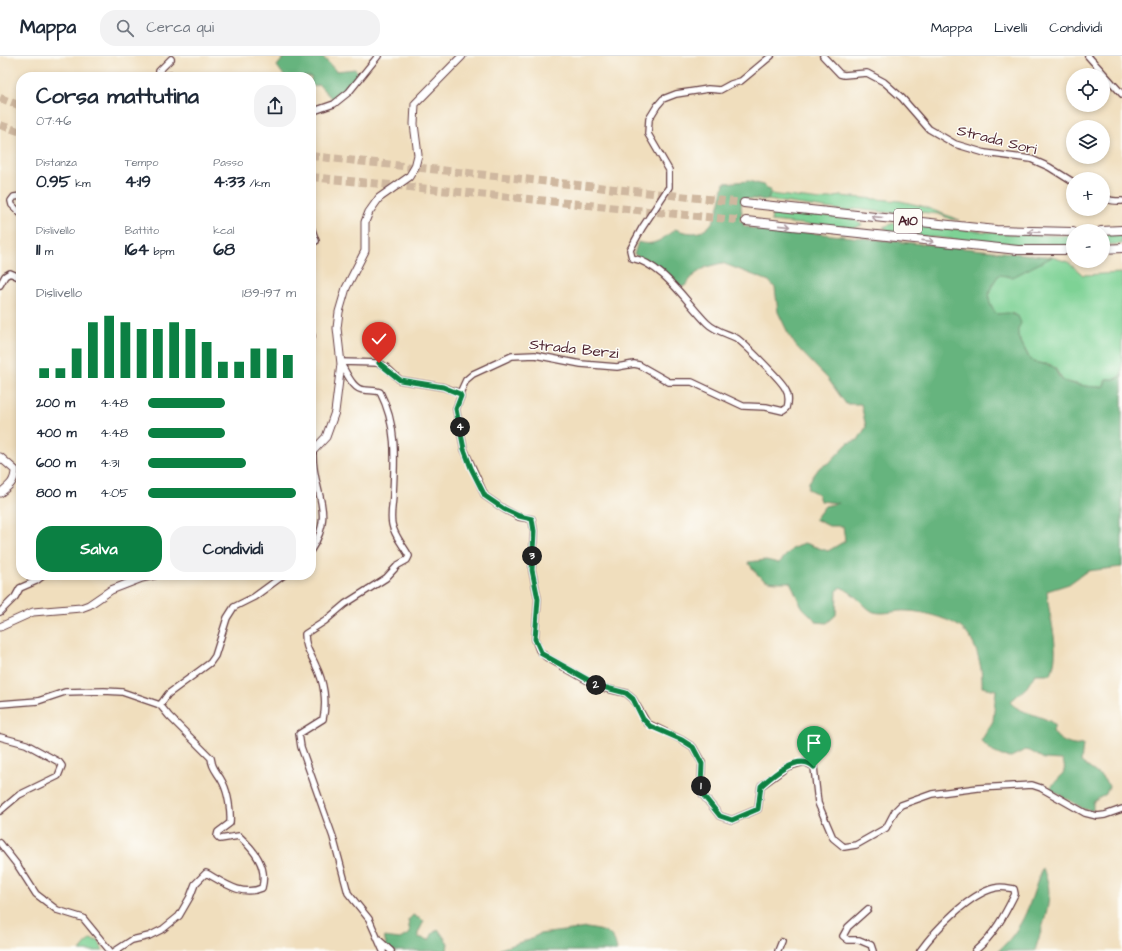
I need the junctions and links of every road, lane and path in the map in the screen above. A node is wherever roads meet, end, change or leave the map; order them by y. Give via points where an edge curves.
1 (378, 56) edge
2 (462, 56) edge
3 (770, 56) edge
4 (823, 56) edge
5 (1088, 56) edge
6 (170, 59) dead end
7 (159, 72) edge
8 (1122, 94) edge
9 (316, 110) edge
10 (1066, 178) edge
11 (16, 197) edge
12 (1110, 201) edge
13 (1122, 201) edge
14 (744, 203) tunnel mouth
15 (16, 209) edge
16 (746, 221) tunnel mouth
17 (1122, 230) edge
18 (1110, 231) edge
19 (1066, 232) edge
20 (1122, 248) edge
21 (1110, 249) edge
22 (1066, 250) edge
23 (16, 276) edge
24 (0, 285) edge
25 (341, 363) junction
26 (460, 394) junction
27 (316, 448) edge
28 (0, 457) edge
29 (316, 479) edge
30 (0, 493) edge
31 (316, 539) edge
32 (37, 580) edge
33 (137, 580) edge
34 (277, 580) edge
35 (0, 612) edge
36 (0, 627) edge
37 (0, 704) edge
38 (160, 704) junction
39 (0, 737) edge
40 (1122, 809) edge
41 (2, 810) edge
42 (0, 816) edge
43 (0, 843) edge
44 (868, 909) dead end
45 (378, 939) junction
46 (782, 940) dead end
47 (110, 951) edge
48 (115, 951) edge
49 (383, 951) edge
50 (391, 951) edge
51 (778, 951) edge
52 (873, 951) edge
53 (920, 951) edge
54 (975, 951) edge

1 - 9 street via 349,92 334,104
2 - 25 main road via 415,104 414,124 418,155 409,177 378,198 368,212 365,251 346,288 337,328
3 - 26 street, Strada Berzi via 741,81 720,90 708,89 676,94 663,99 657,106 649,119 648,134 670,170 669,187 630,250 632,258 644,260 657,270 707,324 738,338 785,388 789,399 786,408 783,411 743,406 692,382 669,382 639,365 617,367 581,364 535,355 512,356 473,374 466,380
4 - 10 street, Strada Sori via 844,76 867,73 884,82 929,129 955,144 985,153 1031,159
5 - 8 street
6 - 7 street
11 - 15 street via 11,201
12 - 13 street
19 -> 14 highway, A10 via 996,230
16 -> 22 highway, A10 via 1018,250
17 - 18 highway
20 - 21 highway
23 - 24 street via 10,273 4,276
25 - 26 street via 379,363 400,380 443,387
25 - 27 main road via 338,398 330,428
25 - 45 street via 357,388 380,392 389,412 395,451 392,524 409,556 381,581 305,634 304,645 317,666 326,706 323,719 299,734 333,837 348,894 368,919
26 - 40 street, Strada Berzi via 456,409 464,449 485,496 504,509 532,519 532,570 538,599 535,639 542,654 599,686 626,693 633,699 643,719 650,726 693,747 702,764 703,795 724,818 732,820 758,809 761,786 778,772 795,763 805,762 811,764 815,770 818,803 833,838 837,843 848,847 886,828 901,805 923,795 1032,785 1085,813 1097,816
28 - 30 main road via 15,470 15,478
29 - 31 street via 322,501 323,524
32 - 35 street via 20,588
33 - 36 main road via 111,590 81,608 33,612
34 - 38 street via 254,597 234,607 227,618 215,656 210,663 168,694
37 - 38 street via 38,701 64,692 104,691 122,692
38 - 48 street via 211,758 212,767 224,784 231,816 230,823 218,832 217,836 220,840 239,836 252,848 265,876 262,888 252,892 234,888 206,873 195,884 179,916 163,929 132,940
39 - 41 street via 26,744 62,766 58,776 24,791
41 - 42 street
43 - 47 street via 36,894 57,910 83,918
44 - 52 street via 848,927 843,936 848,940 859,940 871,945
45 - 49 street
45 - 50 street
46 - 51 street
53 - 54 street via 960,908 997,887 1014,889 1015,894 997,928 989,940

